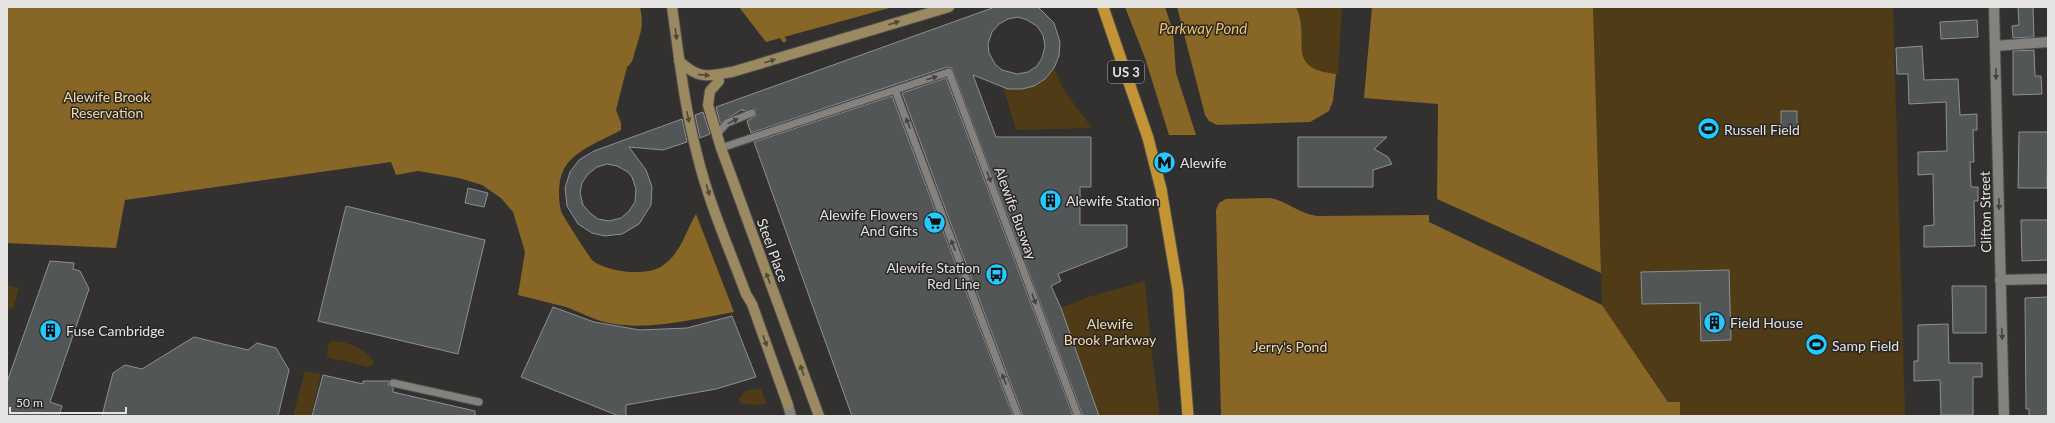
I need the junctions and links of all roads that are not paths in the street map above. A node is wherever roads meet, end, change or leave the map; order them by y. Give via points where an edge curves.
1 (672, 7) edge
2 (948, 7) edge
3 (1103, 7) edge
4 (1994, 7) edge
5 (2048, 42) edge
6 (1995, 46) junction
7 (679, 61) junction
8 (732, 72) junction
9 (718, 82) joint
10 (895, 90) junction
11 (752, 113) dead end
12 (717, 134) junction
13 (721, 148) junction
14 (2048, 279) edge
15 (2000, 280) junction
16 (393, 383) dead end
17 (479, 402) dead end
18 (788, 405) joint
19 (791, 416) edge
20 (819, 416) edge
21 (1018, 416) edge
22 (1078, 416) edge
23 (1188, 416) edge
24 (2004, 416) edge

1 -> 7 main road
8 -> 2 main road
3 - 23 highway, US 3, bridge via 1148,138 1161,189 1178,290
4 - 6 street, Clifton Street
5 - 6 street
6 -> 15 street, Clifton Street
7 -> 8 main road via 691,72 703,76
7 -> 18 main road via 695,149
8 - 9 street
9 - 12 main road, Steel Place via 710,91 708,105
10 - 13 lane, Alewife Busway
21 -> 10 lane
10 -> 22 lane, Alewife Busway via 949,72
12 -> 11 lane via 731,121
12 - 13 main road, Steel Place
20 -> 13 main road, Steel Place
14 - 15 street
15 -> 24 street, Clifton Street
16 - 17 lane
18 - 19 street

